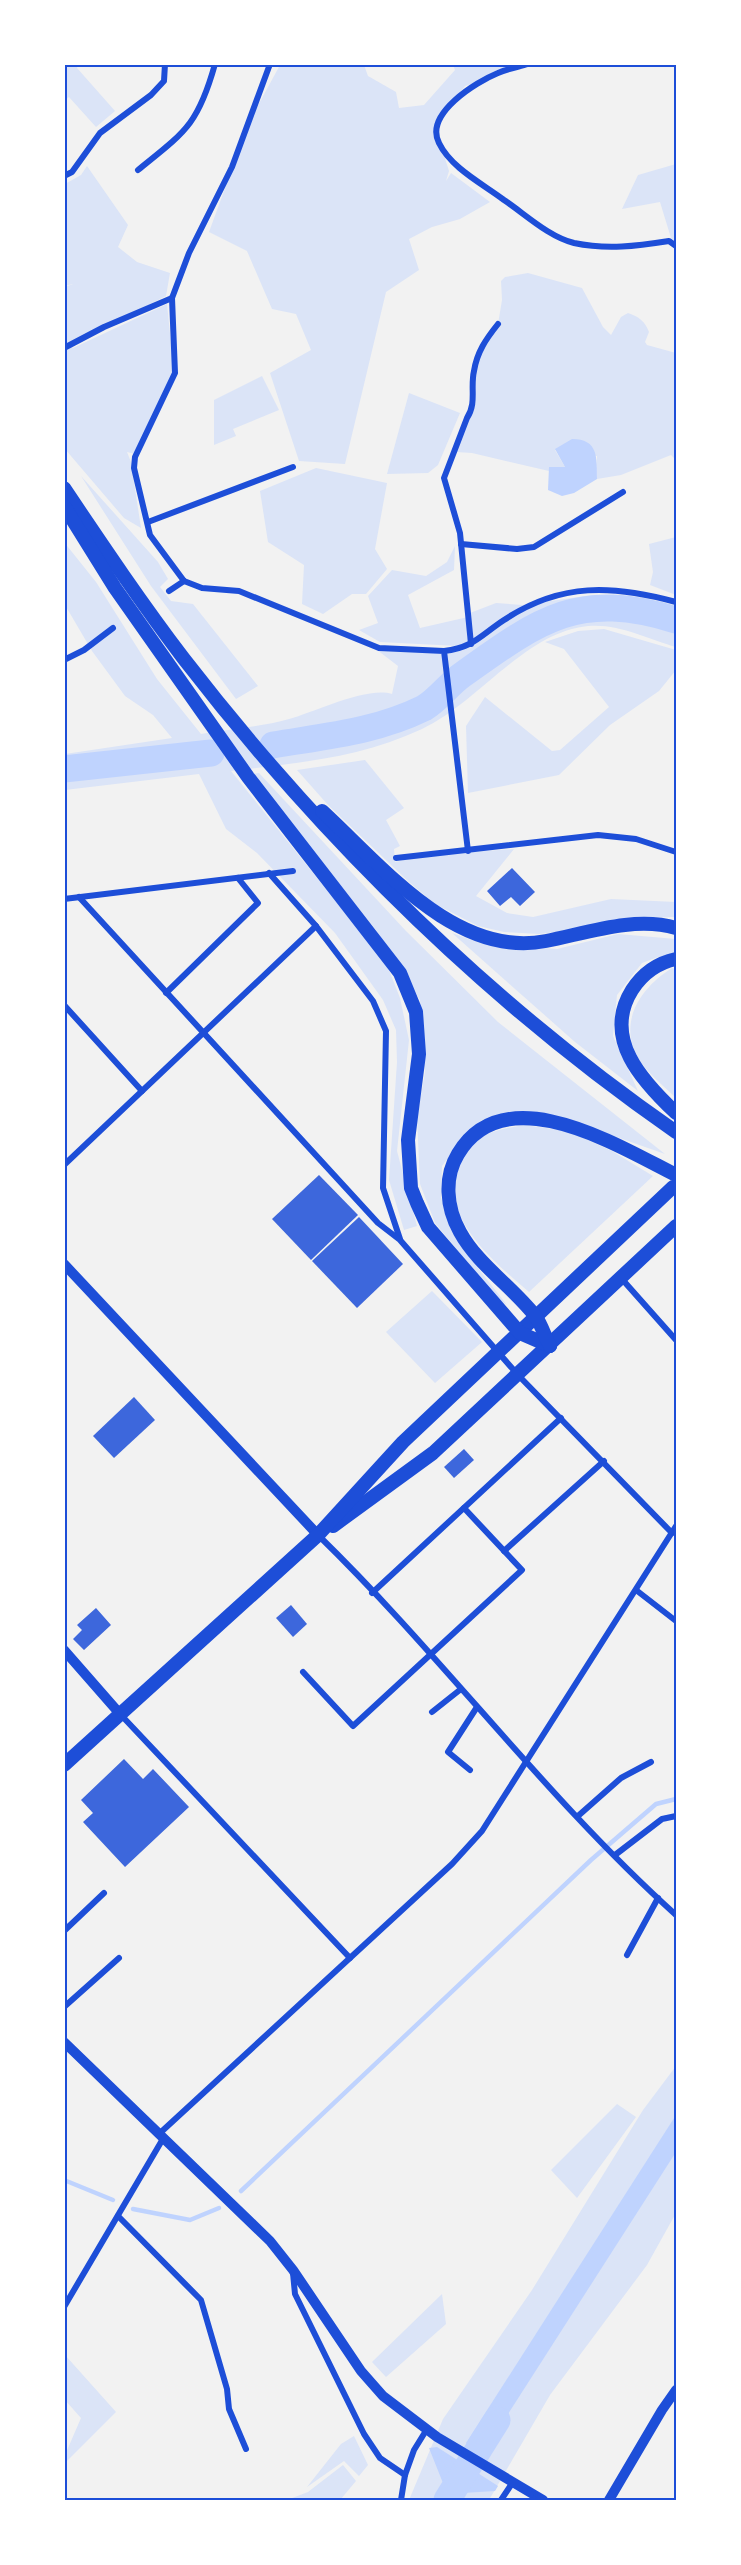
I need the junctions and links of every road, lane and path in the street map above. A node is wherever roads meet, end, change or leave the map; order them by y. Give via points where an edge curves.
1 (165, 64) edge
2 (215, 64) edge
3 (270, 64) edge
4 (528, 64) edge
5 (138, 170) dead end
6 (64, 176) edge
7 (676, 246) edge
8 (172, 298) junction
9 (498, 324) dead end
10 (64, 348) edge
11 (293, 467) dead end
12 (64, 488) edge
13 (623, 492) dead end
14 (64, 506) edge
15 (148, 522) junction
16 (461, 543) junction
17 (184, 581) junction
18 (169, 591) dead end
19 (676, 603) edge
20 (113, 628) dead end
21 (471, 644) junction
22 (444, 651) junction
23 (64, 660) edge
24 (268, 760) junction
25 (468, 851) junction
26 (676, 852) edge
27 (396, 858) dead end
28 (293, 871) dead end
29 (269, 873) junction
30 (238, 878) junction
31 (79, 897) junction
32 (64, 899) edge
33 (316, 926) junction
34 (676, 928) edge
35 (676, 959) edge
36 (166, 993) junction
37 (64, 1005) edge
38 (203, 1034) junction
39 (142, 1091) junction
40 (676, 1113) edge
41 (676, 1132) edge
42 (64, 1164) edge
43 (675, 1181) edge
44 (676, 1226) edge
45 (400, 1240) junction
46 (64, 1264) edge
47 (621, 1278) junction
48 (536, 1318) junction
49 (520, 1333) junction
50 (676, 1340) edge
51 (550, 1346) junction
52 (499, 1352) junction
53 (518, 1375) junction
54 (561, 1418) junction
55 (604, 1461) junction
56 (464, 1508) junction
57 (676, 1526) edge
58 (672, 1533) junction
59 (318, 1535) junction
60 (504, 1551) junction
61 (636, 1590) junction
62 (372, 1593) junction
63 (676, 1621) edge
64 (64, 1650) edge
65 (430, 1654) junction
66 (303, 1672) dead end
67 (461, 1689) junction
68 (477, 1707) junction
69 (432, 1712) dead end
70 (120, 1714) junction
71 (651, 1762) dead end
72 (528, 1763) junction
73 (64, 1765) edge
74 (470, 1770) dead end
75 (578, 1816) junction
76 (676, 1816) edge
77 (615, 1855) junction
78 (104, 1893) dead end
79 (657, 1898) junction
80 (676, 1915) edge
81 (64, 1931) edge
82 (627, 1955) dead end
83 (119, 1958) dead end
84 (350, 1958) junction
85 (64, 2007) edge
86 (64, 2042) edge
87 (162, 2135) junction
88 (118, 2216) junction
89 (293, 2270) junction
90 (64, 2307) edge
91 (676, 2390) edge
92 (427, 2429) junction
93 (246, 2449) dead end
94 (405, 2475) junction
95 (508, 2479) junction
96 (401, 2500) edge
97 (501, 2500) edge
98 (543, 2500) edge
99 (609, 2500) edge

1 - 6 street via 164,81 100,133 72,172
2 - 5 street via 205,100 187,131
3 - 8 street via 232,167 189,253
4 - 7 street via 475,84 444,113 436,128 438,142 452,160 539,225 572,242 623,248 669,241
8 - 10 street
8 - 15 street via 175,373 135,457 134,468
9 - 16 street via 481,346 473,373 473,409 444,478
11 - 15 street
12 - 24 main road via 185,660
13 - 16 street via 534,547
14 - 49 main road via 115,588 248,777 400,973 416,1012 419,1054 408,1140 411,1188 429,1227
15 - 17 street via 150,535
16 - 21 street
17 - 18 street
17 - 22 street via 202,588 239,591 379,648
19 - 21 street via 630,590 568,592 505,618
20 - 23 street
21 - 22 street
22 - 25 street
24 - 34 main road via 418,901 460,928 496,942 532,944 626,924
24 - 41 main road via 315,816 446,948 540,1030
25 - 26 street via 598,836 636,839
25 - 27 street
28 - 29 street
29 - 30 street
29 - 33 street
30 - 31 street
30 - 36 street via 258,903
31 - 32 street
31 - 36 street
33 - 38 street
33 - 45 street via 373,1001 386,1031 383,1188
35 - 40 main road via 650,969 639,979 625,1002 621,1028 635,1069
36 - 38 street
37 - 39 street
38 - 39 street
38 - 45 street via 378,1223
39 - 42 street
43 - 48 main road
43 - 48 main road via 587,1131 534,1118 501,1119 481,1129 463,1147 450,1169 448,1198 459,1232
44 - 47 main road
45 - 52 street
46 - 59 street
47 - 50 street
47 - 51 main road
48 - 49 main road
48 - 51 main road
49 - 51 main road
49 - 52 main road
51 - 53 main road
52 - 53 street
52 - 59 main road via 403,1442
53 - 54 street
53 - 59 main road via 433,1453
54 - 55 street
54 - 56 street
55 - 58 street
55 - 60 street
56 - 60 street
56 - 62 street
57 - 58 street
58 - 61 street
59 - 62 street
59 - 70 main road
60 - 65 street via 522,1570
61 - 63 street
61 - 72 street
62 - 65 street
64 - 70 street
65 - 66 street via 353,1726
65 - 67 street
67 - 68 street
67 - 69 street
68 - 72 street
68 - 74 street via 448,1752
70 - 73 main road
70 - 84 street
71 - 75 street via 621,1778
72 - 75 street
72 - 84 street via 482,1831 452,1864
75 - 77 street
76 - 77 street via 662,1819
77 - 79 street
78 - 81 street
79 - 80 street
79 - 82 street
83 - 85 street
84 - 87 street
86 - 87 street
87 - 88 street
87 - 89 street via 262,2232
88 - 90 street
88 - 93 street via 201,2300 229,2409
89 - 92 street via 361,2371 383,2397
89 - 94 street via 295,2294 364,2434 380,2458
91 - 99 street
92 - 94 street
92 - 95 street
94 - 96 street
95 - 97 street
95 - 98 street

